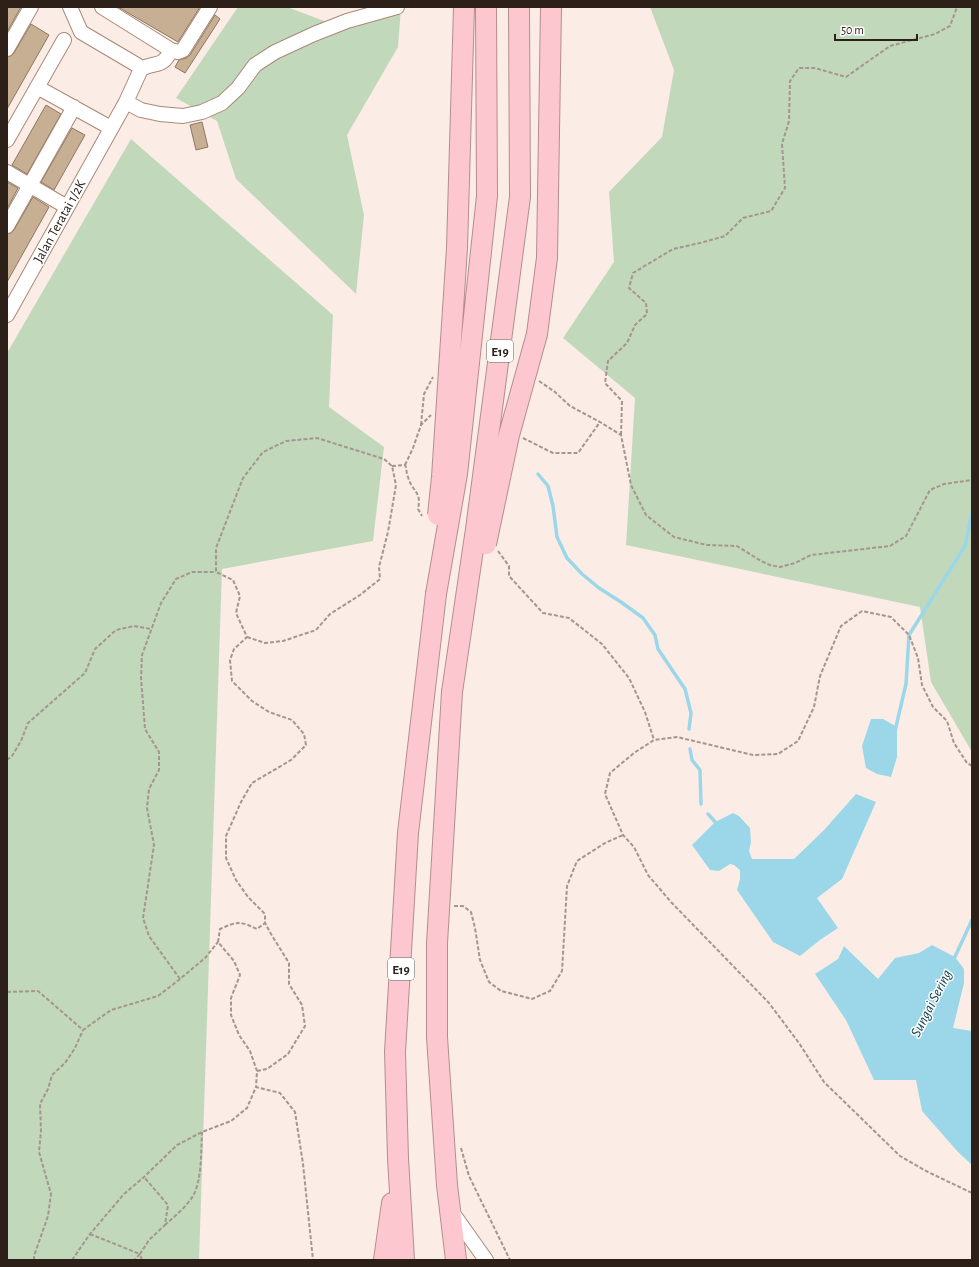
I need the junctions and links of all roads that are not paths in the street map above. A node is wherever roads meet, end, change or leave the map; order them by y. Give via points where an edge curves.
1 (31, 7) edge
2 (70, 7) edge
3 (102, 7) edge
4 (210, 7) edge
5 (397, 7) edge
6 (464, 7) edge
7 (486, 7) edge
8 (519, 7) edge
9 (551, 7) edge
10 (64, 40) dead end
11 (166, 46) junction
12 (7, 49) edge
13 (145, 67) junction
14 (37, 87) junction
15 (126, 102) junction
16 (74, 107) junction
17 (111, 128) junction
18 (7, 140) edge
19 (7, 172) edge
20 (30, 185) junction
21 (67, 207) junction
22 (7, 226) edge
23 (7, 315) edge
24 (436, 594) junction
25 (452, 692) junction
26 (398, 1158) junction
27 (452, 1211) junction
28 (384, 1260) edge
29 (404, 1260) edge
30 (456, 1260) edge
31 (486, 1260) edge

1 - 12 street
2 - 13 street via 81,32 137,65
3 - 11 street
4 - 11 street via 183,50 178,52
5 - 15 street via 341,24 275,52 255,65 222,104 202,112 183,116 160,114 141,110
6 - 24 highway, bridge via 457,248 442,477 435,535
7 - 24 highway, E19, bridge via 487,196 457,474
8 - 25 highway, E19, bridge via 520,197
9 - 25 highway, bridge via 547,258 537,334 510,435
10 - 14 street
11 - 13 street, Jalan Teratai 1/2K
13 - 15 street, Jalan Teratai 1/2K
14 - 16 street
14 - 18 street
15 - 17 street, Jalan Teratai 1/2K
16 - 17 street
16 - 20 street
17 - 21 street, Jalan Teratai 1/2K
19 - 20 street
20 - 21 street
20 - 22 street
21 - 23 street, Jalan Teratai 1/2K
24 - 26 highway, E19 via 408,833 396,1052
25 - 27 highway, E19 via 437,943 437,1037 447,1185
26 - 28 highway
26 - 29 highway, E19
27 - 30 highway, E19
27 - 31 street

